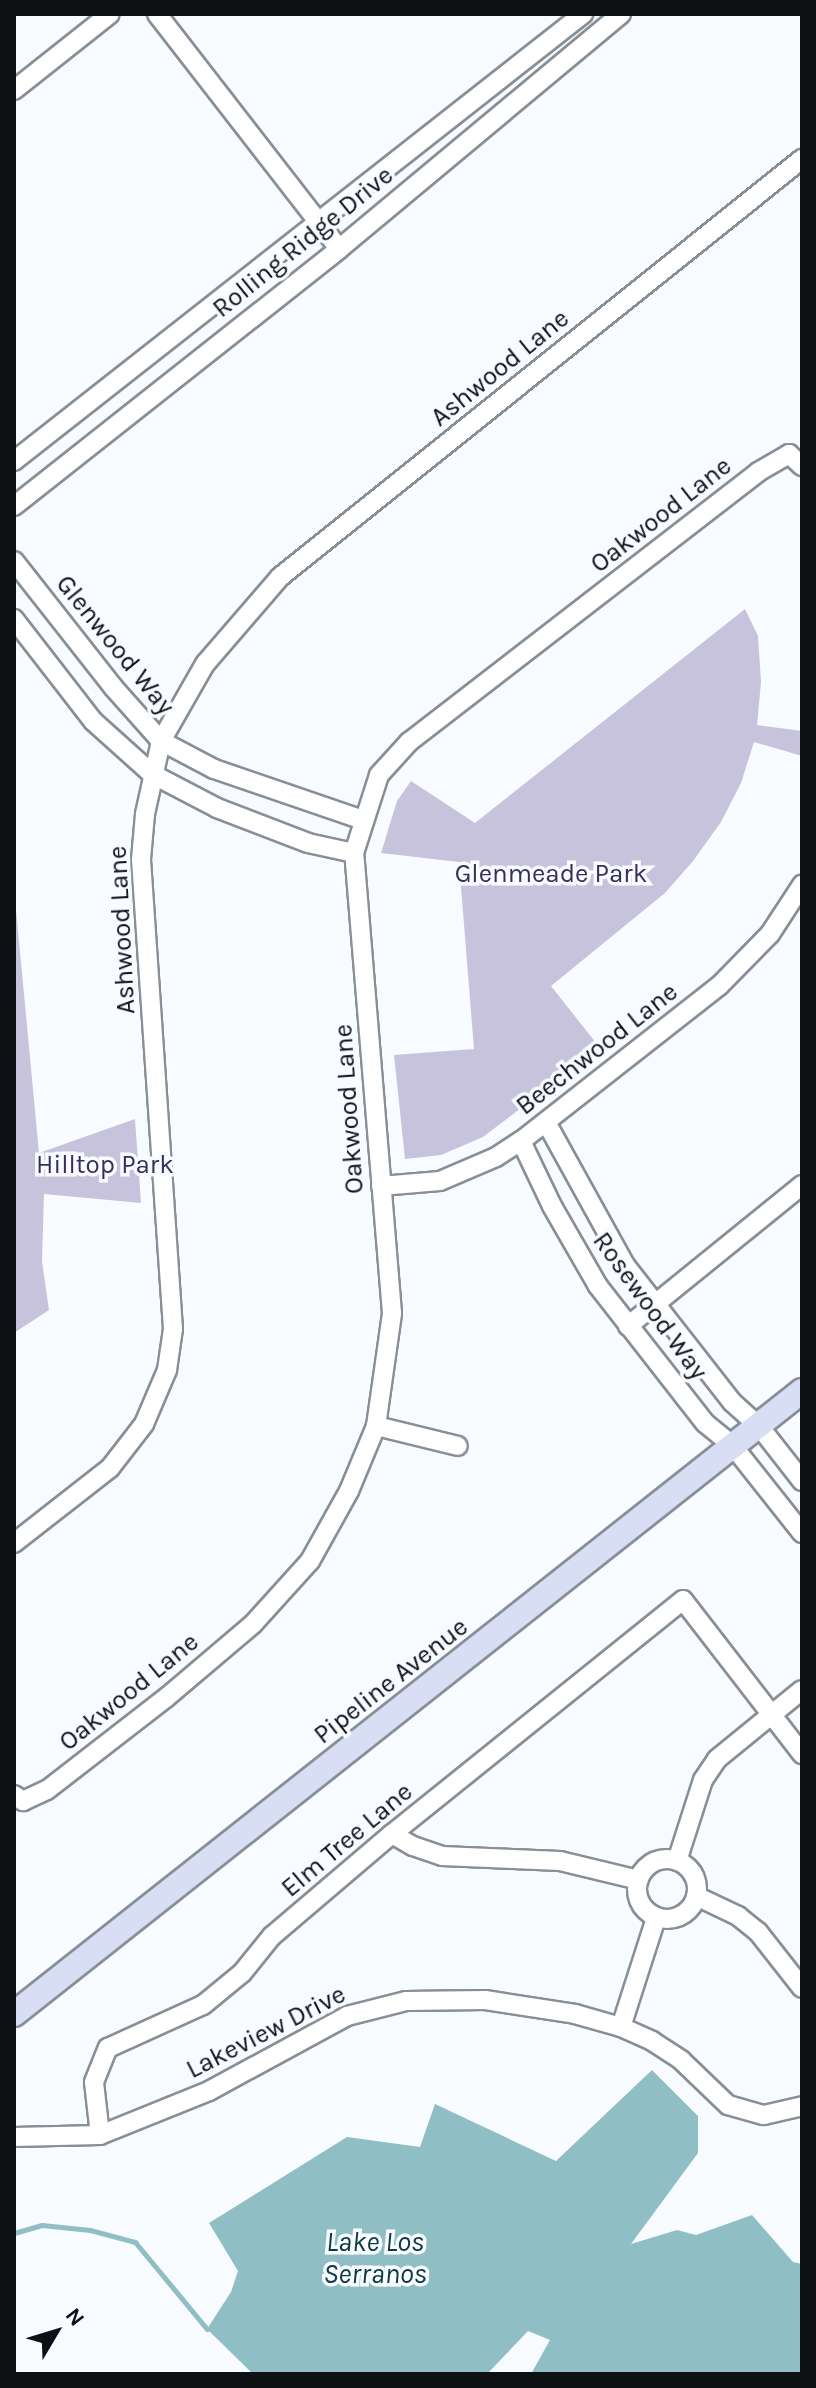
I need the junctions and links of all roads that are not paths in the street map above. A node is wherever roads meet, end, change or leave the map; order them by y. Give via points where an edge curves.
1 (110, 14) edge
2 (157, 14) edge
3 (583, 14) edge
4 (621, 14) edge
5 (14, 90) edge
6 (802, 159) edge
7 (319, 224) junction
8 (339, 249) junction
9 (795, 460) edge
10 (14, 461) edge
11 (14, 506) edge
12 (14, 561) edge
13 (14, 619) edge
14 (161, 741) junction
15 (152, 774) junction
16 (363, 820) junction
17 (354, 853) junction
18 (802, 885) edge
19 (546, 1122) junction
20 (521, 1141) junction
21 (802, 1185) edge
22 (381, 1186) junction
23 (654, 1305) junction
24 (628, 1326) junction
25 (802, 1391) edge
26 (376, 1426) junction
27 (759, 1426) junction
28 (458, 1446) dead end
29 (733, 1446) junction
30 (802, 1481) edge
31 (802, 1533) edge
32 (14, 1543) edge
33 (802, 1690) edge
34 (770, 1714) junction
35 (802, 1754) edge
36 (14, 1795) edge
37 (392, 1834) junction
38 (677, 1861) junction
39 (639, 1880) junction
40 (696, 1896) junction
41 (656, 1918) junction
42 (802, 1988) edge
43 (14, 2014) edge
44 (621, 2027) junction
45 (802, 2106) edge
46 (100, 2135) junction
47 (14, 2137) edge

1 - 5 street
2 - 7 street
3 - 7 street, Rolling Ridge Drive
4 - 8 street, Rolling Ridge Drive
6 - 14 street, Ashwood Lane via 280,577 205,664
7 - 8 street
7 - 10 street, Rolling Ridge Drive
8 - 11 street, Rolling Ridge Drive
9 - 16 street, Oakwood Lane via 758,472 409,742 379,775
12 - 14 street, Glenwood Way
13 - 15 street via 93,721
14 - 15 street, Ashwood Lane
14 - 16 street, Glenwood Way via 214,769
15 - 17 street via 217,808 308,843
15 - 32 street, Ashwood Lane via 141,859 173,1329 167,1370 144,1424 110,1468
16 - 17 street, Oakwood Lane
17 - 22 street, Oakwood Lane
18 - 19 street, Beechwood Lane via 770,934 719,986
19 - 20 street, Beechwood Lane
19 - 23 street, Rosewood Way via 598,1223
20 - 22 street, Beechwood Lane via 440,1181
20 - 24 street, Rosewood Way via 572,1243
21 - 23 street
22 - 26 street, Oakwood Lane via 392,1313
23 - 24 street
23 - 27 street, Rosewood Way via 732,1402
24 - 29 street, Rosewood Way via 705,1423
25 - 27 main road, Pipeline Avenue
26 - 28 street
26 - 36 street, Oakwood Lane via 349,1491 310,1561 253,1624 47,1790 23,1801
27 - 29 main road, Pipeline Avenue
27 - 30 street, Rosewood Way
29 - 31 street, Rosewood Way
29 - 43 main road, Pipeline Avenue
33 - 34 street
34 - 35 street
34 - 37 street, Elm Tree Lane via 683,1600
34 - 38 street via 717,1759 703,1780
37 - 39 street via 442,1856 560,1861
37 - 46 street, Elm Tree Lane via 272,1936 242,1973 203,2005 108,2048 94,2082
38 - 39 street via 654,1862
38 - 40 street via 695,1879
39 - 41 street via 640,1902
40 - 41 street via 681,1916
40 - 42 street via 758,1932
41 - 44 street
44 - 45 street, Lakeview Drive via 681,2060 728,2105 764,2115
44 - 46 street, Lakeview Drive via 513,2002 381,2005 347,2016 209,2091
46 - 47 street, Lakeview Drive

